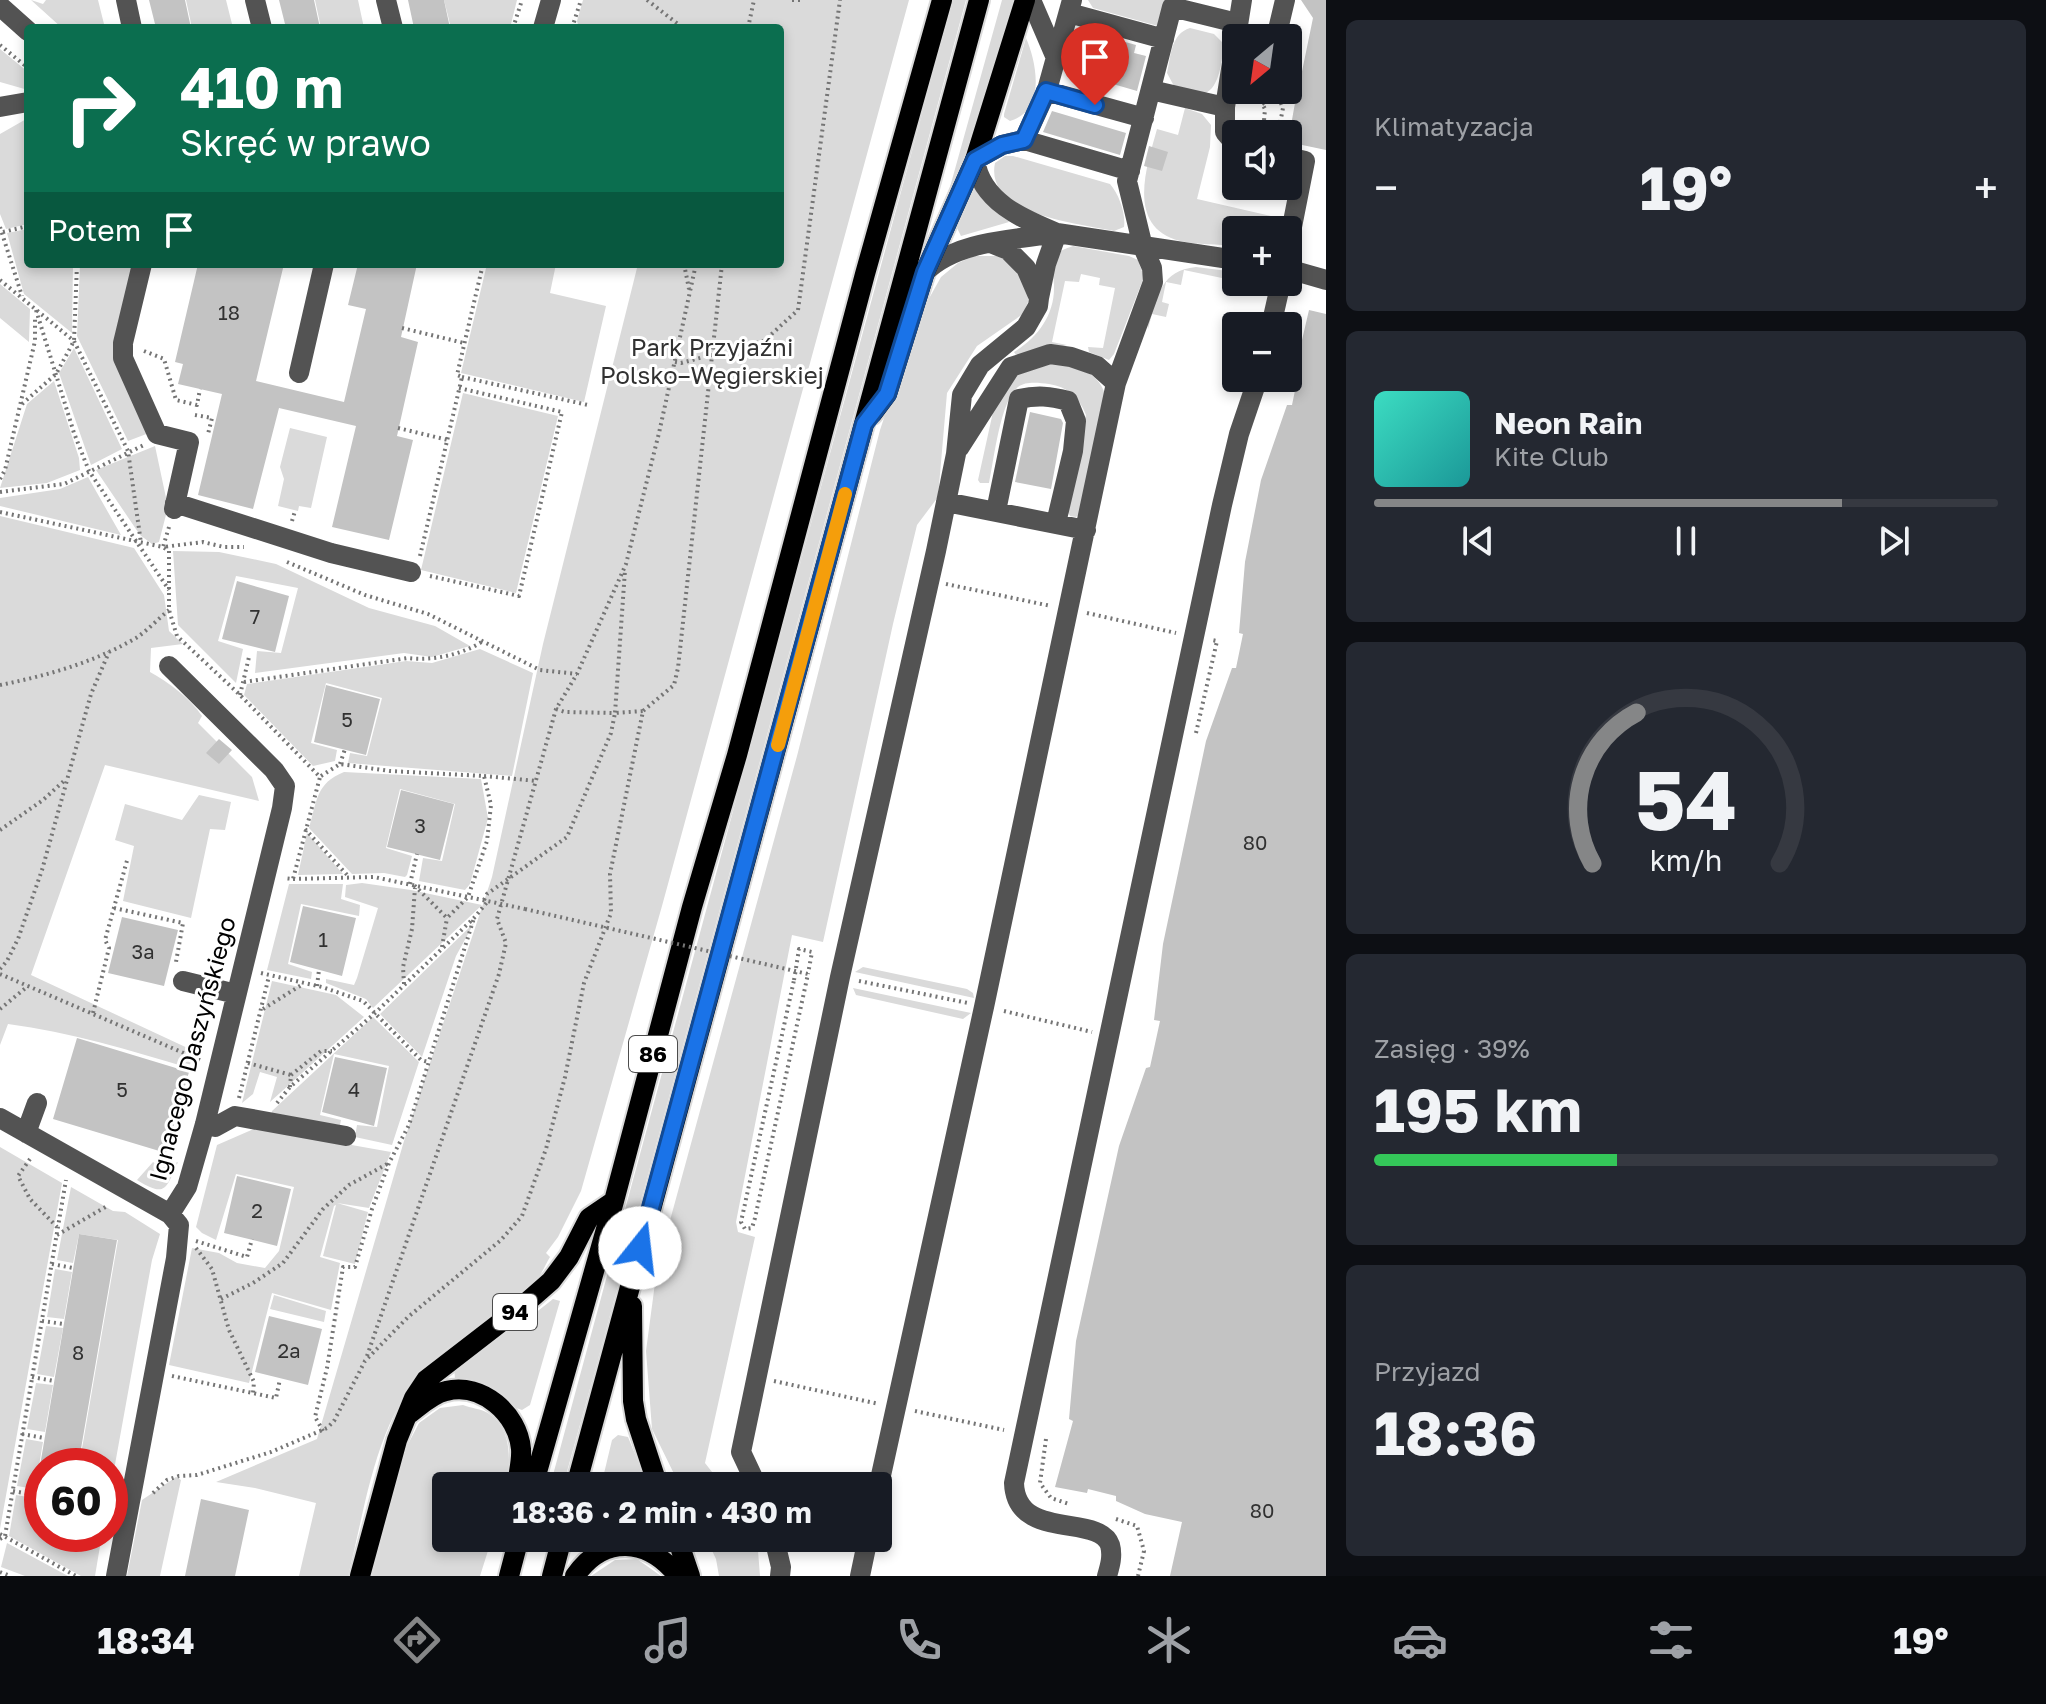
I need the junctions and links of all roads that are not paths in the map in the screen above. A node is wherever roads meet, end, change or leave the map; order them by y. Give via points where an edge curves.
1 (126, 0) edge
2 (255, 0) edge
3 (386, 0) edge
4 (551, 0) edge
5 (942, 0) edge
6 (979, 0) edge
7 (1028, 0) edge
8 (1242, 0) edge
9 (1285, 0) edge
10 (1172, 4) edge
11 (9, 6) edge
12 (1070, 6) edge
13 (1237, 23) joint
14 (131, 24) edge
15 (261, 24) edge
16 (392, 24) edge
17 (544, 24) edge
18 (1279, 24) edge
19 (24, 26) edge
20 (1164, 39) junction
21 (1056, 58) junction
22 (1151, 90) junction
23 (1046, 91) junction
24 (24, 103) edge
25 (1226, 104) edge
26 (0, 107) edge
27 (1225, 107) junction
28 (1144, 118) junction
29 (1225, 120) edge
30 (1024, 140) junction
31 (975, 160) junction
32 (1130, 171) junction
33 (1057, 233) junction
34 (993, 244) junction
35 (1143, 247) junction
36 (1184, 253) junction
37 (1222, 258) edge
38 (141, 268) edge
39 (323, 268) edge
40 (925, 272) junction
41 (1302, 273) edge
42 (1326, 280) edge
43 (1153, 282) junction
44 (1039, 298) junction
45 (299, 373) dead end
46 (1116, 383) junction
47 (1254, 392) edge
48 (864, 424) junction
49 (956, 454) junction
50 (946, 502) junction
51 (996, 511) junction
52 (1056, 523) junction
53 (1086, 530) junction
54 (414, 572) road end
55 (169, 666) dead end
56 (183, 981) dead end
57 (236, 994) junction
58 (37, 1103) dead end
59 (0, 1118) edge
60 (205, 1124) junction
61 (26, 1133) junction
62 (346, 1136) dead end
63 (614, 1201) junction
64 (170, 1214) junction
65 (632, 1278) junction
66 (409, 1414) junction
67 (519, 1472) edge
68 (537, 1472) edge
69 (580, 1472) edge
70 (653, 1472) edge
71 (750, 1472) edge
72 (882, 1472) edge
73 (515, 1552) edge
74 (558, 1552) edge
75 (682, 1552) edge
76 (777, 1552) edge
77 (865, 1552) edge
78 (116, 1576) edge
79 (360, 1576) edge
80 (509, 1576) edge
81 (552, 1576) edge
82 (575, 1576) edge
83 (678, 1576) edge
84 (690, 1576) edge
85 (780, 1576) edge
86 (860, 1576) edge
87 (1107, 1576) edge

1 - 14 street
2 - 15 street
3 - 16 street
4 - 17 street
5 - 63 main road, 86
6 - 48 main road, 86
7 - 21 street
7 - 31 main road
8 - 13 street
9 - 18 street
10 - 13 street
10 - 20 street
11 - 19 street
12 - 20 street
12 - 21 street
20 - 22 street
21 - 23 street
22 - 27 street
22 - 28 street
23 - 28 street
23 - 30 street
24 - 26 street
25 - 27 street
27 - 29 street
28 - 32 street
30 - 31 street
30 - 32 street
31 - 33 street via 998,201
31 - 40 main road
32 - 35 street via 1128,192
33 - 34 street
33 - 35 street
33 - 44 street
34 - 40 street via 950,255
34 - 44 street via 1022,262
35 - 36 street
35 - 43 street
36 - 37 street
36 - 43 street
38 - 54 street via 123,358 157,434 189,442 175,506
39 - 45 street
40 - 48 main road via 887,394
41 - 42 street
43 - 46 street
44 - 49 street via 1026,327 980,365 962,395
46 - 49 street via 1097,366 1071,357 1050,354 1011,367
46 - 53 street
47 - 87 street via 1233,458 1014,1483 1019,1506 1042,1520 1101,1534 1112,1555
48 - 65 main road, 86
49 - 50 street
50 - 51 street
50 - 71 street via 741,1452
51 - 52 street
51 - 52 street via 1019,399 1054,397 1068,401 1076,421
52 - 53 street
53 - 72 street
55 - 57 street, Ignacego Daszyńskiego via 285,786
56 - 57 street
57 - 60 street, Ignacego Daszyńskiego
58 - 61 street
59 - 61 street
60 - 62 street via 215,1127 235,1116
60 - 64 street, Ignacego Daszyńskiego via 187,1187
61 - 64 street
63 - 66 main road, 94 via 589,1218 551,1281 426,1380
63 - 68 main road, 86
64 - 78 street, Ignacego Daszyńskiego via 180,1234
65 - 69 main road, 86
65 - 70 main road via 633,1401
66 - 67 main road via 434,1396 456,1390 483,1395 509,1415 518,1433
66 - 79 main road, 94
73 - 80 main road
74 - 81 main road
75 - 84 main road
76 - 85 street
77 - 86 street
82 - 83 main road via 591,1558 624,1545 656,1553

